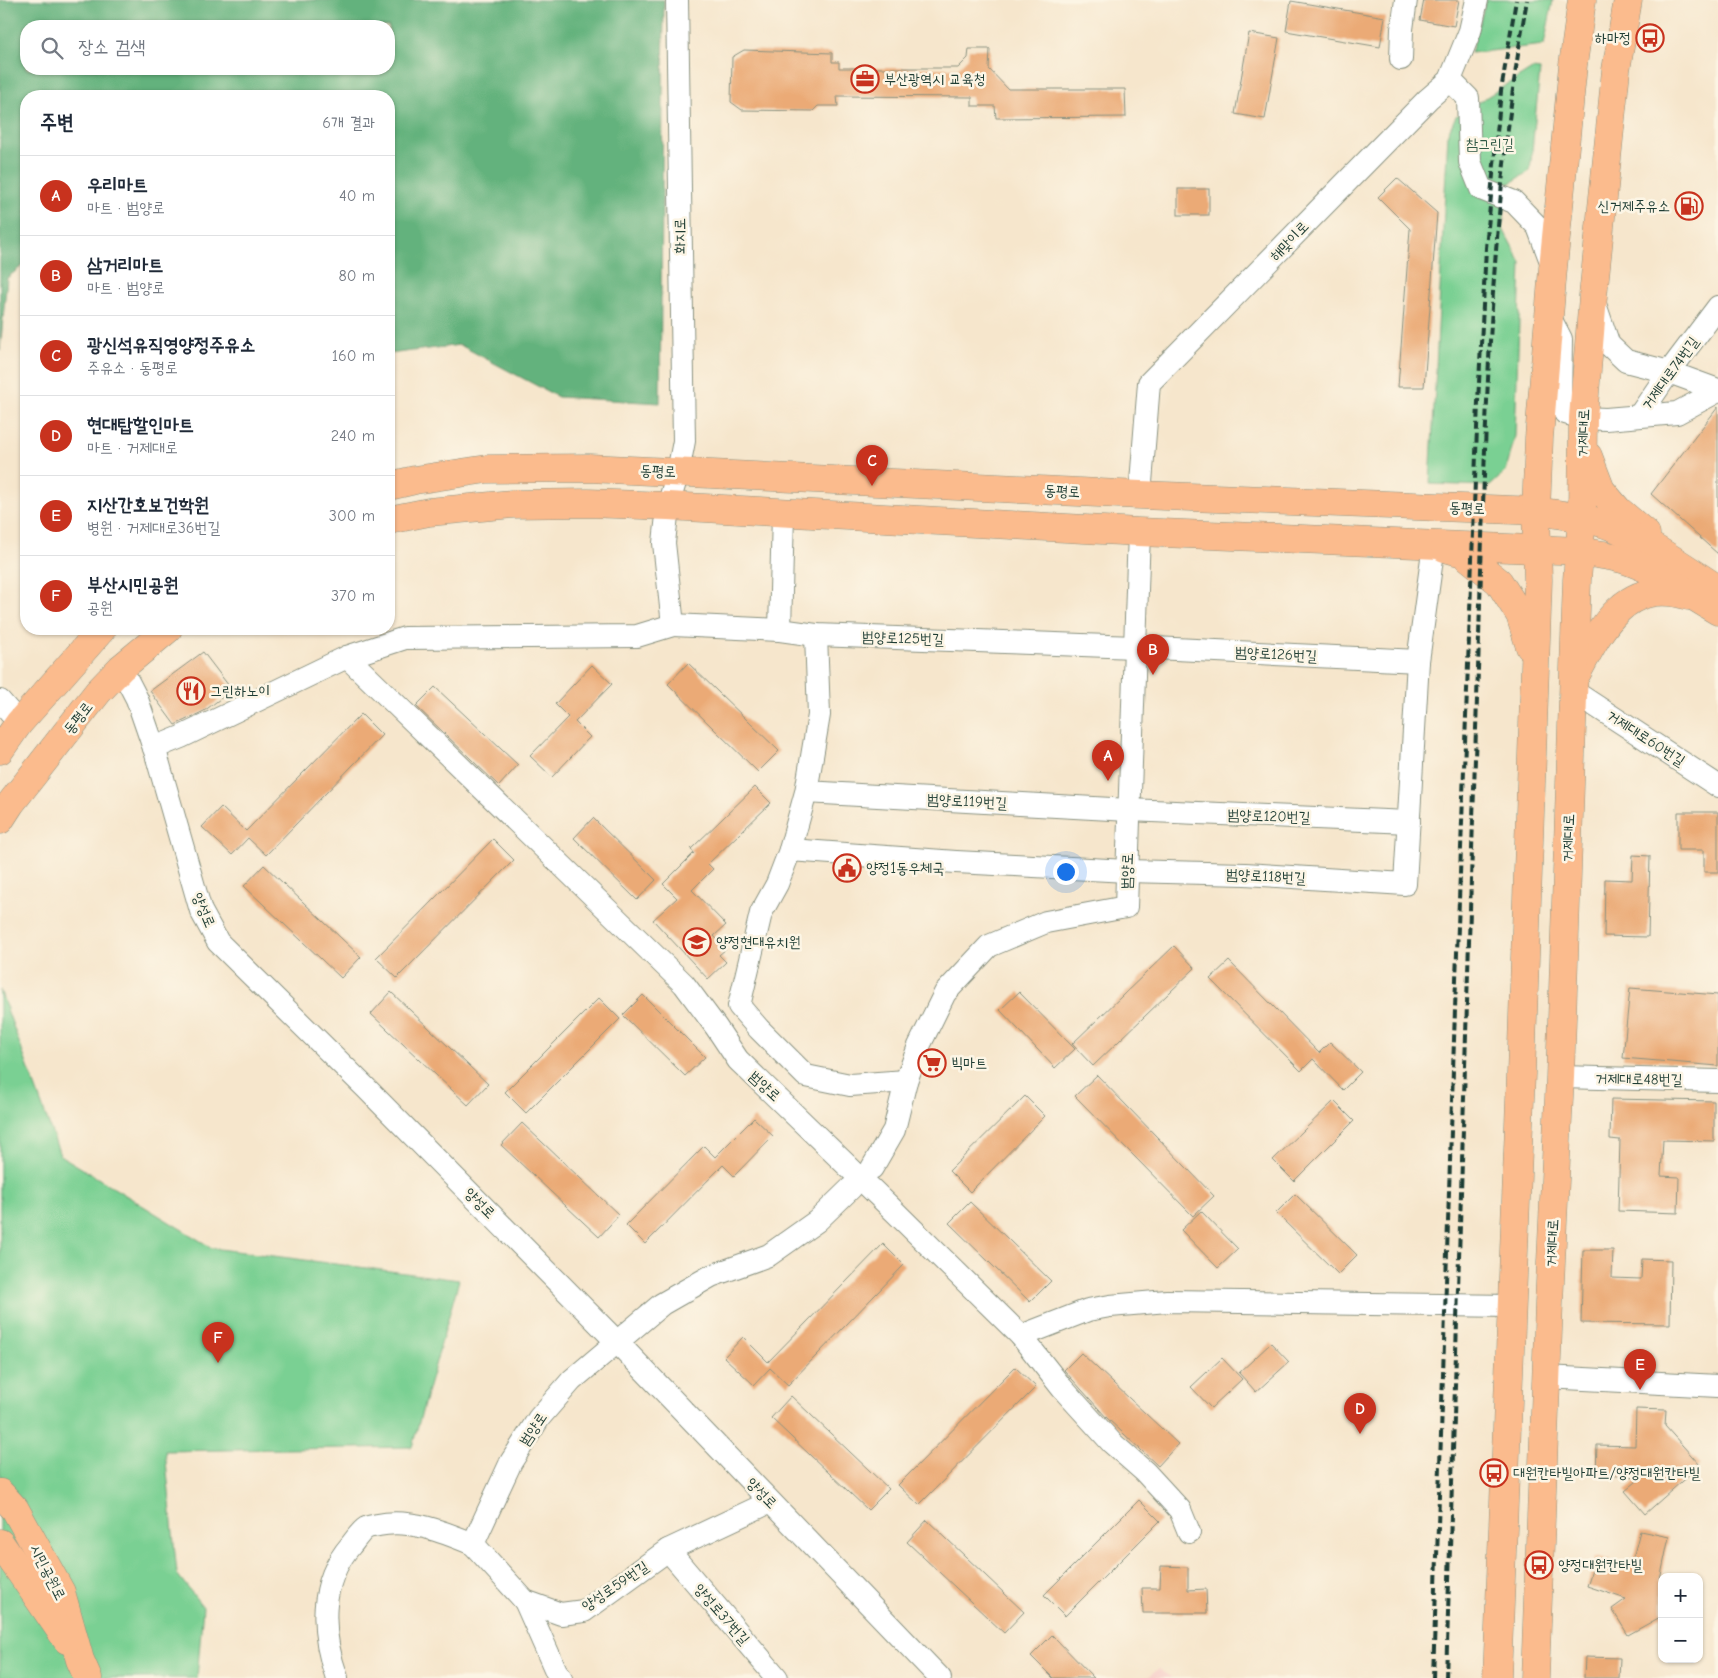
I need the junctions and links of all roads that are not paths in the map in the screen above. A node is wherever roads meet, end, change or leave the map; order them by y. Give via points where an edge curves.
1 (677, 0) edge
2 (1406, 0) edge
3 (1477, 0) edge
4 (1582, 0) edge
5 (1628, 0) edge
6 (1401, 58) dead end
7 (1450, 80) junction
8 (1553, 268) junction
9 (1593, 296) junction
10 (1718, 307) edge
11 (1548, 314) junction
12 (1669, 372) junction
13 (1718, 391) edge
14 (1639, 416) junction
15 (1583, 428) junction
16 (678, 472) junction
17 (395, 485) edge
18 (1140, 495) junction
19 (668, 506) junction
20 (1536, 511) junction
21 (783, 514) junction
22 (1582, 518) junction
23 (395, 519) edge
24 (1139, 532) junction
25 (1434, 544) junction
26 (1537, 548) junction
27 (1580, 551) junction
28 (1670, 558) junction
29 (1711, 600) edge
30 (673, 625) junction
31 (780, 630) junction
32 (97, 635) edge
33 (161, 635) edge
34 (816, 635) junction
35 (1134, 647) junction
36 (347, 656) junction
37 (1418, 662) junction
38 (1535, 665) junction
39 (121, 668) junction
40 (1574, 685) junction
41 (0, 701) edge
42 (19, 723) junction
43 (154, 748) junction
44 (0, 750) edge
45 (1718, 786) edge
46 (806, 792) junction
47 (1129, 810) junction
48 (0, 820) edge
49 (1409, 822) junction
50 (790, 850) junction
51 (1127, 871) junction
52 (740, 1006) junction
53 (716, 1027) junction
54 (1560, 1077) junction
55 (906, 1081) junction
56 (1718, 1081) edge
57 (872, 1168) dead end
58 (851, 1188) dead end
59 (1511, 1306) junction
60 (1021, 1336) junction
61 (617, 1342) junction
62 (1546, 1377) junction
63 (1718, 1386) edge
64 (0, 1493) edge
65 (770, 1502) junction
66 (1189, 1532) dead end
67 (0, 1543) edge
68 (473, 1544) junction
69 (668, 1550) junction
70 (525, 1601) junction
71 (84, 1669) edge
72 (337, 1678) edge
73 (561, 1678) edge
74 (777, 1678) edge
75 (940, 1678) edge
76 (1497, 1678) edge
77 (1535, 1678) edge

1 - 16 street, 화지로 via 684,441
2 - 6 street
3 - 7 street, 해맞이로 via 1470,31
4 - 8 main road
5 - 9 main road, 거제대로 via 1616,70
7 - 8 street via 1468,98 1470,162 1481,189 1514,202 1538,227
7 - 18 street, 해맞이로 via 1149,383
8 - 11 main road
9 - 12 street via 1609,345 1626,361
9 - 15 main road, 거제대로
10 - 12 street, 거제대로74번길
11 - 15 street, 거제대로74번길 via 1561,339 1560,402 1566,413
11 - 20 main road
12 - 13 street
12 - 14 street, 거제대로74번길
13 - 14 street via 1677,413
14 - 15 street, 거제대로74번길 via 1606,419
15 - 22 main road, 거제대로
15 - 28 main road via 1593,473 1601,490
16 - 17 main road, 동평로 via 589,468 487,470
16 - 18 main road, 동평로
16 - 19 street, 화지로
18 - 20 main road, 동평로
19 - 21 main road
19 - 23 main road via 512,504
19 - 30 street, 화지로 via 664,543
20 - 22 main road, 동평로
20 - 26 main road
21 - 24 main road
21 - 31 street
22 - 27 main road, 거제대로
22 - 28 main road, 동평로 via 1621,530
24 - 25 main road
24 - 35 street, 범양로
25 - 26 main road
25 - 37 street
25 - 38 main road via 1463,553 1499,582 1520,615
26 - 27 main road
26 - 38 main road
27 - 29 main road via 1622,559
27 - 40 main road, 거제대로
28 - 29 main road, 동평로
29 - 40 main road via 1664,592 1638,596 1608,619 1595,638
30 - 31 street, 범양로125번길
30 - 36 street, 범양로125번길 via 637,636 405,638
31 - 34 street, 범양로125번길
32 - 42 main road
33 - 39 main road, 동평로
34 - 35 street, 범양로125번길
34 - 46 street via 819,715
35 - 37 street, 범양로126번길
35 - 47 street, 범양로
36 - 43 street, 범양로125번길
36 - 53 street, 범양로 via 684,984
37 - 49 street
38 - 59 main road
39 - 43 street, 양성로 via 137,700
39 - 48 main road, 동평로 via 98,692
40 - 45 street, 거제대로60번길
40 - 54 main road, 거제대로
41 - 42 street
42 - 44 main road
43 - 61 street, 양성로 via 201,911 218,942
46 - 47 street, 범양로119번길
46 - 50 street
47 - 49 street, 범양로120번길
47 - 51 street, 범양로
49 - 51 street, 범양로118번길 via 1405,884
50 - 51 street, 범양로118번길
50 - 52 street via 761,913
51 - 55 street, 범양로 via 1126,906 1046,922 989,946 944,992
52 - 53 street
52 - 55 street via 758,1029 806,1076 850,1085
53 - 60 street, 범양로 via 738,1060
54 - 56 street, 거제대로48번길
54 - 62 main road, 거제대로
55 - 57 street, 범양로 via 894,1130
58 - 61 street, 범양로 via 817,1221 768,1255 711,1276 662,1304
59 - 60 street via 1168,1301 1088,1310
59 - 76 main road
60 - 66 street, 범양로 via 1112,1443 1145,1472 1180,1510
61 - 65 street, 양성로
61 - 68 street, 범양로 via 572,1380 539,1418 512,1462
62 - 63 street
62 - 77 main road, 거제대로
64 - 71 main road, 시민공원로 via 15,1510 61,1592
65 - 69 street, 양성로59번길
65 - 75 street, 양성로
67 - 71 main road, 시민공원로
68 - 70 street, 양성로59번길
68 - 72 street via 437,1530 391,1522 366,1528 343,1554 329,1587 324,1621 330,1660
69 - 70 street, 양성로59번길 via 584,1610 561,1614
69 - 74 street, 양성로37번길
70 - 73 street

